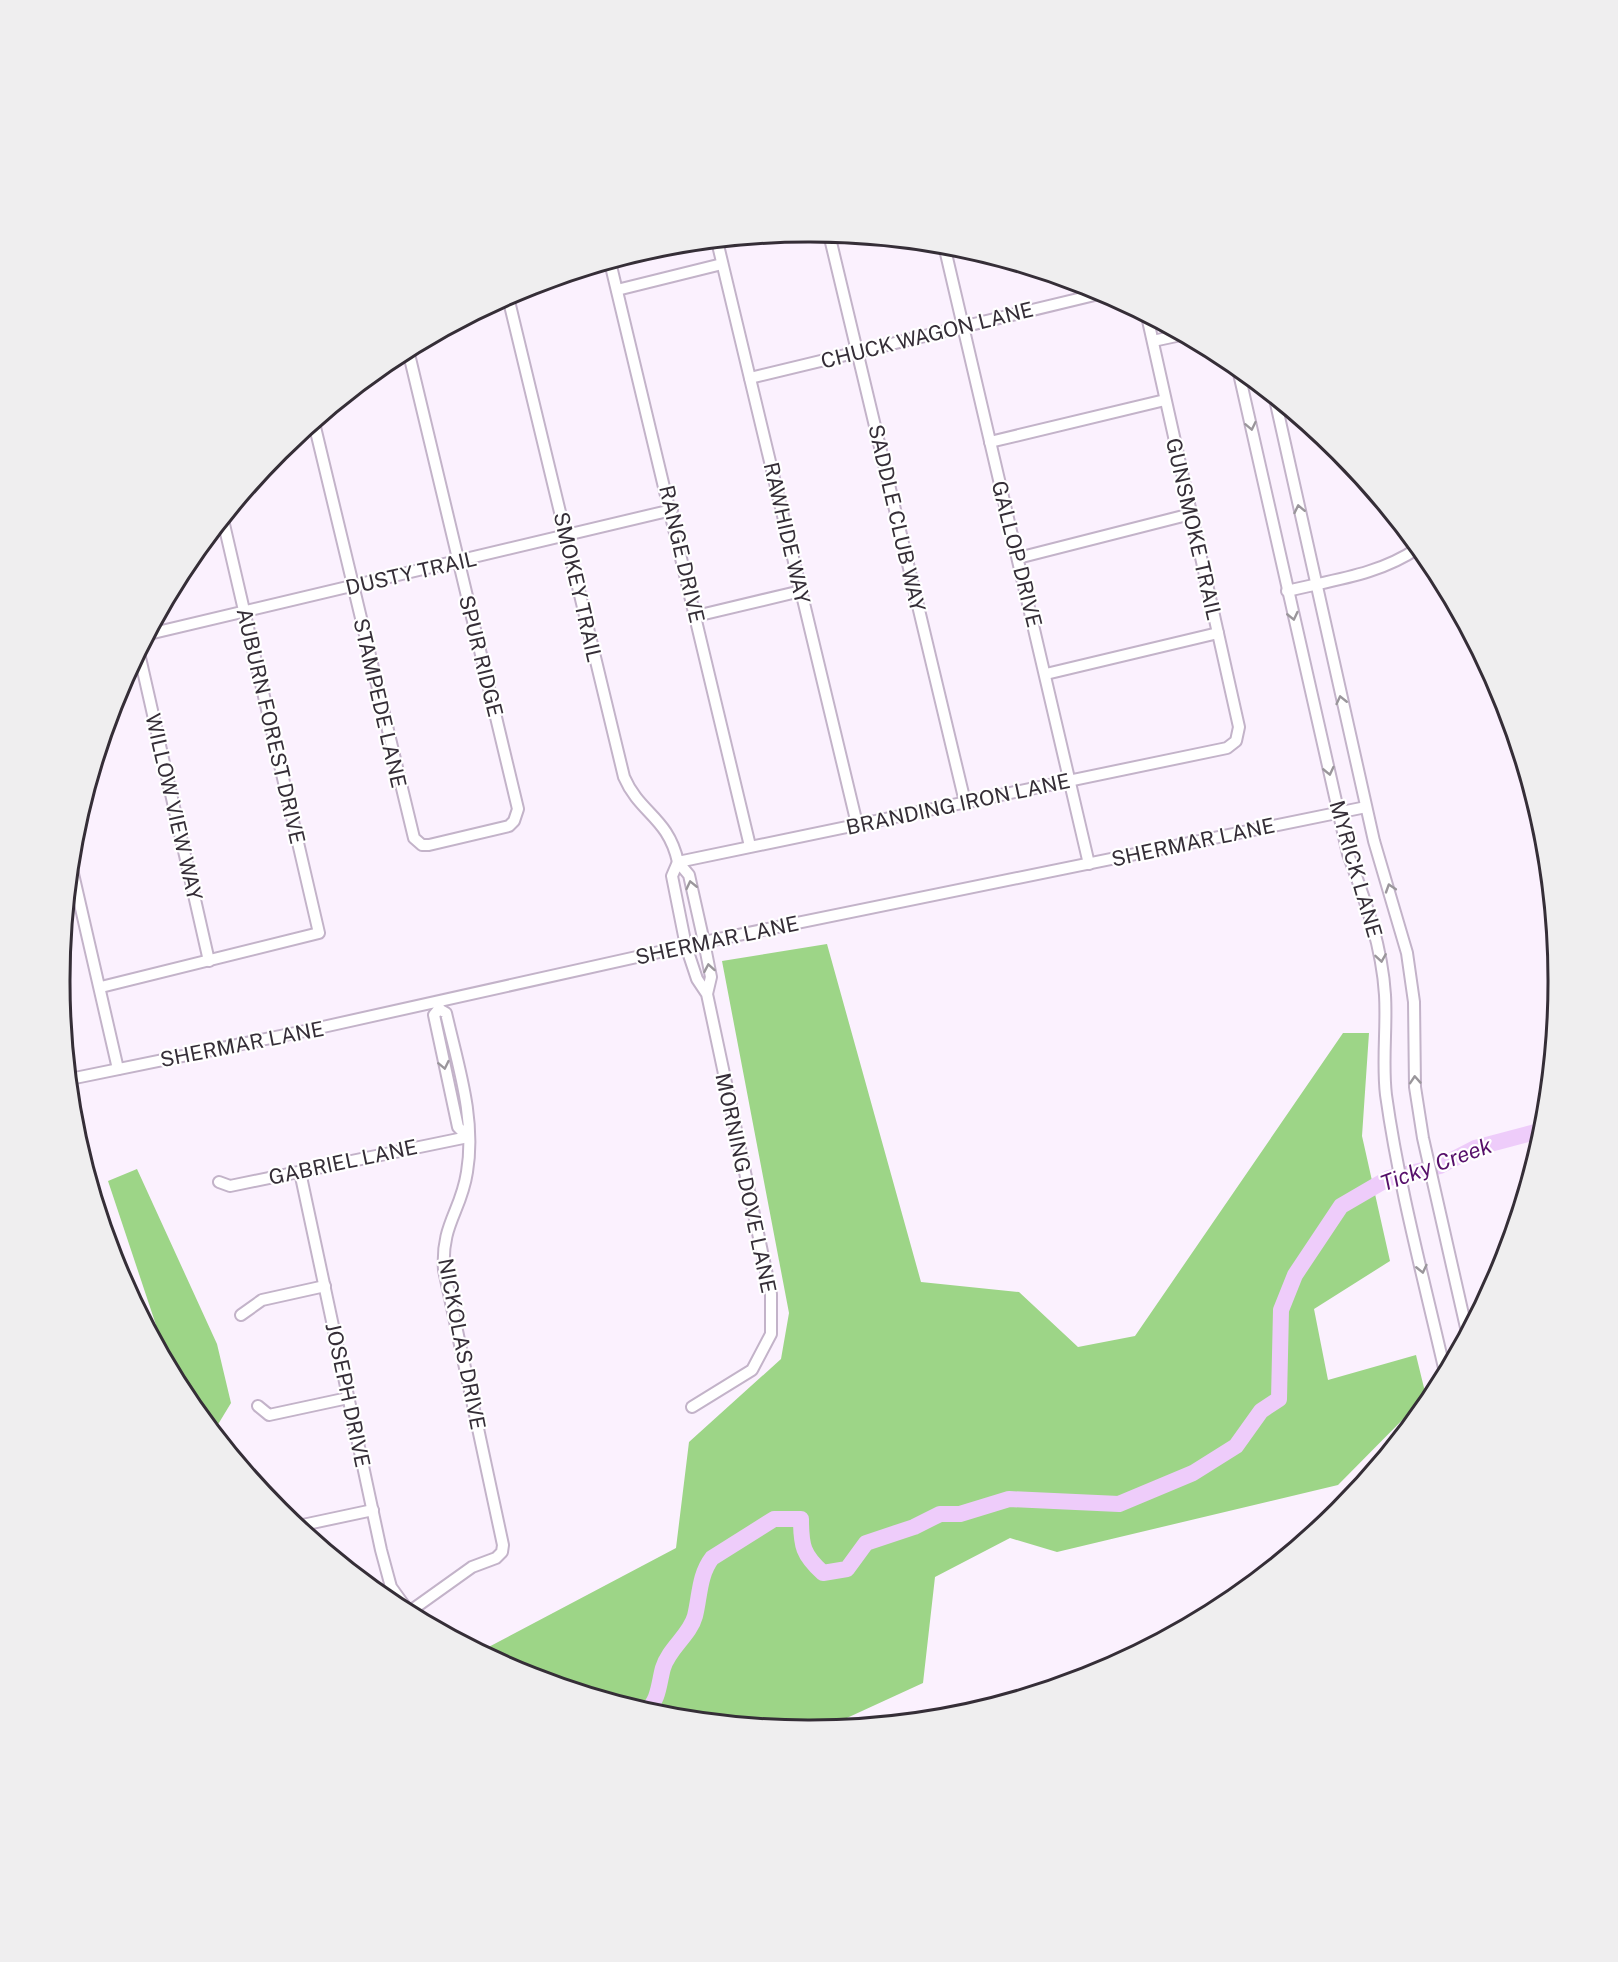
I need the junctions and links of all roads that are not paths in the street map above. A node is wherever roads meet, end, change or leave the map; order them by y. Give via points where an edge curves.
1 (831, 243) edge
2 (719, 248) edge
3 (947, 256) edge
4 (722, 264) junction
5 (612, 270) edge
6 (617, 290) junction
7 (1086, 297) edge
8 (510, 306) edge
9 (963, 326) junction
10 (1149, 326) edge
11 (1171, 337) edge
12 (1153, 341) junction
13 (857, 352) junction
14 (410, 360) edge
15 (750, 378) junction
16 (1241, 382) edge
17 (1165, 400) junction
18 (1277, 410) edge
19 (316, 432) edge
20 (990, 442) junction
21 (672, 510) junction
22 (1191, 514) junction
23 (225, 529) edge
24 (566, 536) junction
25 (1410, 553) edge
26 (1018, 558) junction
27 (458, 561) junction
28 (1315, 584) junction
29 (353, 586) junction
30 (801, 591) junction
31 (1287, 591) junction
32 (245, 612) junction
33 (696, 616) junction
34 (159, 632) edge
35 (1218, 633) junction
36 (142, 665) edge
37 (1046, 674) junction
38 (1236, 741) joint
39 (1070, 781) junction
40 (965, 802) junction
41 (1366, 807) junction
42 (1338, 813) junction
43 (857, 824) junction
44 (416, 842) joint
45 (750, 846) junction
46 (678, 861) junction
47 (1089, 864) junction
48 (77, 889) edge
49 (704, 942) junction
50 (686, 946) junction
51 (209, 961) junction
52 (100, 987) junction
53 (707, 994) junction
54 (439, 1006) junction
55 (118, 1069) junction
56 (77, 1078) edge
57 (468, 1137) junction
58 (300, 1172) junction
59 (219, 1182) dead end
60 (325, 1286) junction
61 (241, 1315) dead end
62 (1464, 1321) edge
63 (1442, 1361) edge
64 (348, 1398) junction
65 (258, 1406) dead end
66 (692, 1407) dead end
67 (373, 1510) junction
68 (309, 1524) edge
69 (396, 1593) edge
70 (417, 1606) edge

1 - 13 street, SADDLE CLUB WAY
2 - 4 street, RAWHIDE WAY
3 - 9 street, GALLOP DRIVE
4 - 6 street
4 - 15 street, RAWHIDE WAY
5 - 6 street, RANGE DRIVE
6 - 21 street, RANGE DRIVE
7 - 9 street, CHUCK WAGON LANE
8 - 24 street, SMOKEY TRAIL
9 - 13 street, CHUCK WAGON LANE
9 - 20 street, GALLOP DRIVE
10 - 12 street, GUNSMOKE TRAIL
11 - 12 street
12 - 17 street, GUNSMOKE TRAIL
13 - 15 street, CHUCK WAGON LANE
13 - 40 street, SADDLE CLUB WAY
14 - 27 street, SPUR RIDGE
15 - 30 street, RAWHIDE WAY
16 -> 31 street, MYRICK LANE
17 - 20 street
17 - 22 street, GUNSMOKE TRAIL
28 -> 18 street, MYRICK LANE
19 - 29 street, STAMPEDE LANE
20 - 26 street, GALLOP DRIVE
21 - 24 street, DUSTY TRAIL
21 - 33 street, RANGE DRIVE
22 - 26 street
22 - 35 street, GUNSMOKE TRAIL
23 - 32 street, AUBURN FOREST DRIVE
24 - 27 street, DUSTY TRAIL
24 - 46 street, SMOKEY TRAIL via 624,777 638,801 666,829
25 - 28 street via 1377,570
26 - 37 street, GALLOP DRIVE
27 - 29 street, DUSTY TRAIL
27 - 44 street, SPUR RIDGE via 518,810 514,821 503,828 429,845
28 - 31 street
41 -> 28 street, MYRICK LANE
29 - 32 street, DUSTY TRAIL
29 - 44 street, STAMPEDE LANE via 410,831
30 - 33 street
30 - 43 street, RAWHIDE WAY
31 -> 42 street, MYRICK LANE
32 - 34 street, DUSTY TRAIL
32 - 51 street, AUBURN FOREST DRIVE via 319,933
33 - 45 street, RANGE DRIVE
35 - 37 street
35 - 38 street, GUNSMOKE TRAIL via 1239,728
36 - 51 street, WILLOW VIEW WAY
37 - 39 street, GALLOP DRIVE
38 - 39 street, BRANDING IRON LANE via 1227,748
39 - 40 street, BRANDING IRON LANE
39 - 47 street, GALLOP DRIVE
40 - 43 street, BRANDING IRON LANE
41 - 42 street, SHERMAR LANE
62 -> 41 street, MYRICK LANE via 1415,1087 1414,1002 1407,953
42 - 47 street, SHERMAR LANE
42 -> 63 street, MYRICK LANE via 1382,958 1386,1092 1408,1212
43 - 45 street, BRANDING IRON LANE
45 - 46 street, BRANDING IRON LANE
49 -> 46 street, SMOKEY TRAIL via 688,875
46 - 50 street, SMOKEY TRAIL via 672,876
47 - 49 street, SHERMAR LANE
48 - 52 street
49 - 50 street, SHERMAR LANE
53 -> 49 street, MORNING DOVE LANE via 711,976
50 - 53 street, MORNING DOVE LANE via 697,979
50 - 54 street, SHERMAR LANE
51 - 52 street
52 - 55 street
53 - 66 street, MORNING DOVE LANE via 771,1294 771,1334 752,1370
54 - 55 street, SHERMAR LANE
54 - 57 street, NICKOLAS DRIVE via 434,1016 458,1127
55 - 56 street, SHERMAR LANE
57 - 58 street, GABRIEL LANE
57 - 70 street, NICKOLAS DRIVE via 467,1174 443,1240 444,1270 502,1552 472,1567
58 - 59 street, GABRIEL LANE via 231,1186
58 - 60 street, JOSEPH DRIVE
60 - 61 street via 262,1300
60 - 64 street, JOSEPH DRIVE
64 - 65 street via 269,1415
64 - 67 street, JOSEPH DRIVE
67 - 68 street
67 - 69 street, JOSEPH DRIVE

